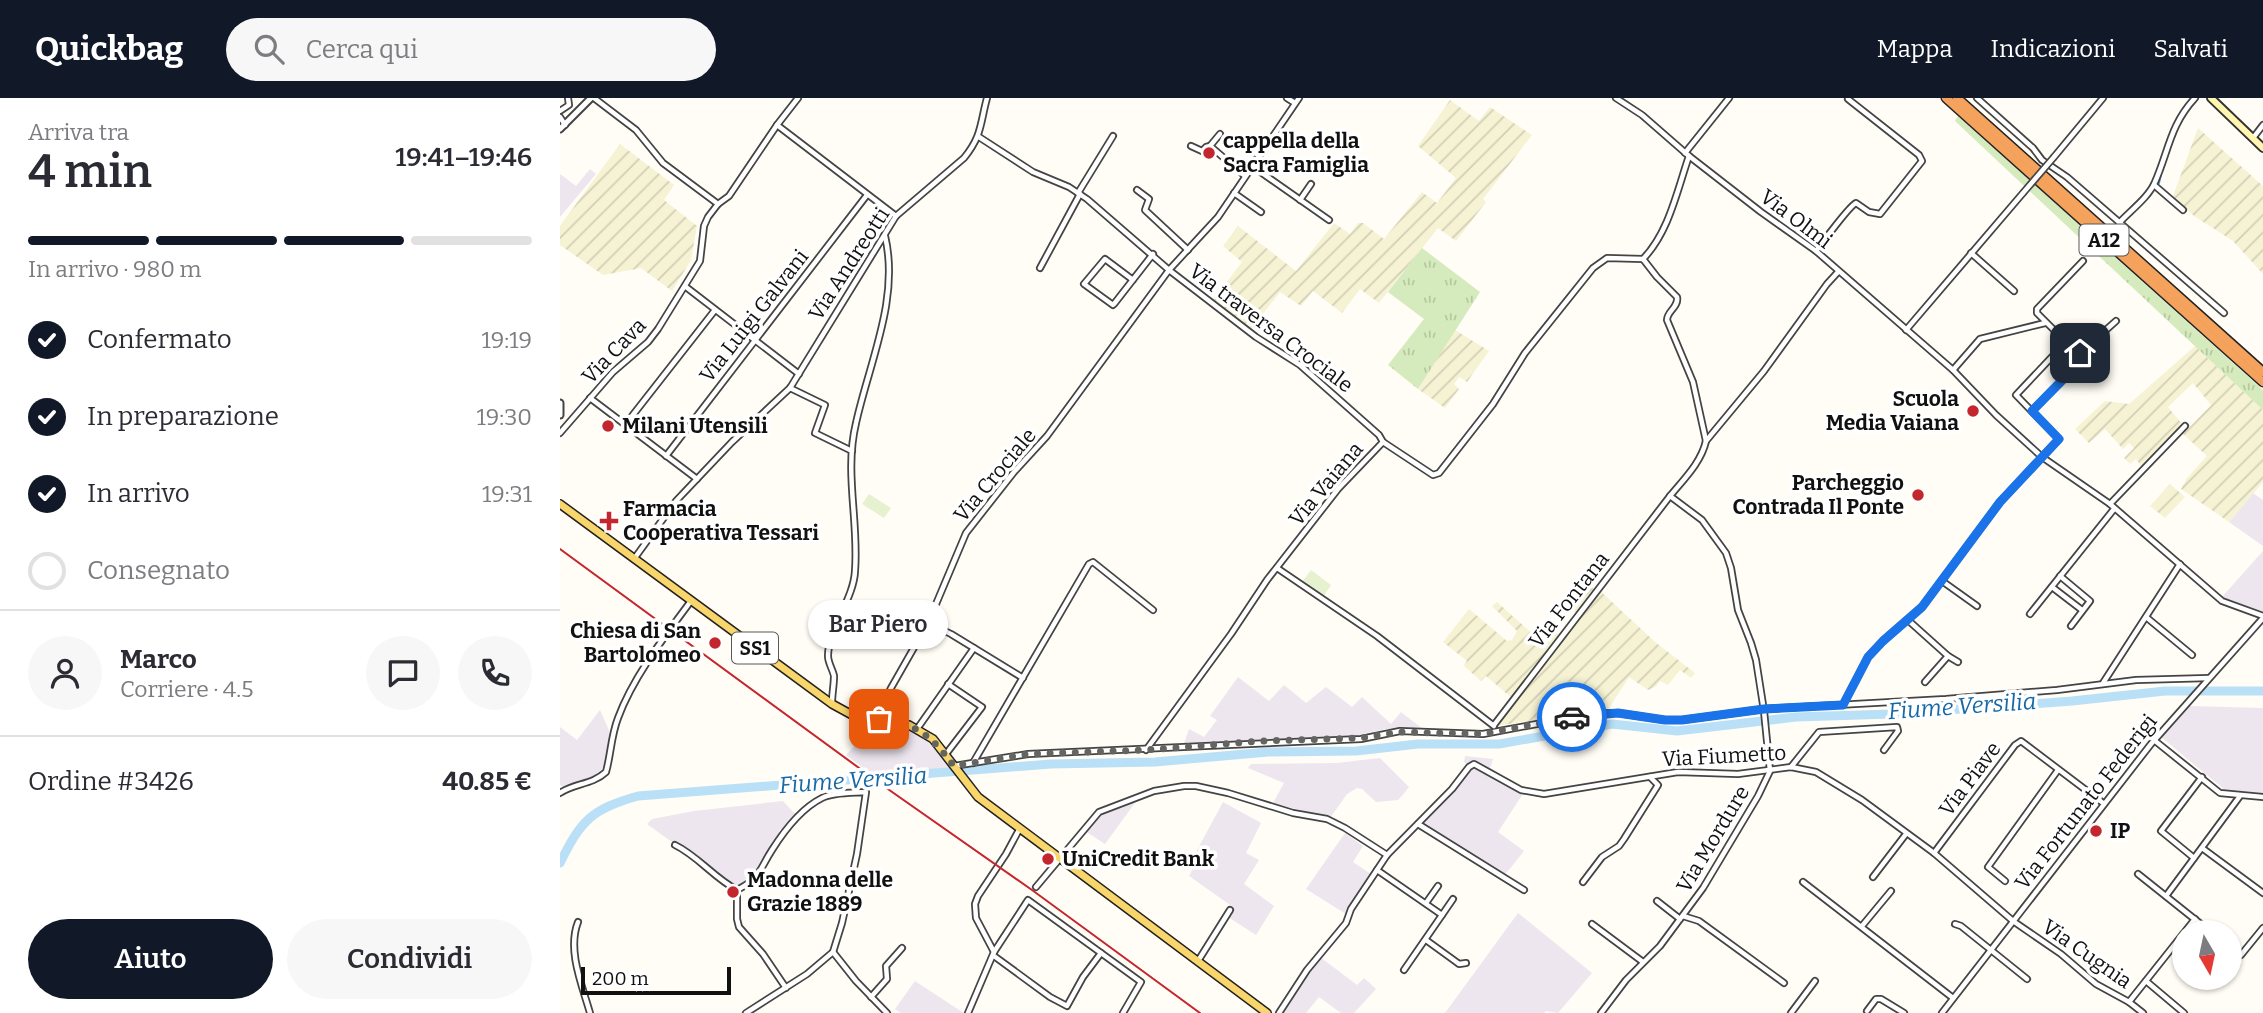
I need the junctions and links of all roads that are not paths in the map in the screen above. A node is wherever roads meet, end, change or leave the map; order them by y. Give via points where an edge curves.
1 (568, 98) edge
2 (592, 98) edge
3 (798, 98) edge
4 (988, 98) edge
5 (1287, 98) edge
6 (1299, 98) edge
7 (1617, 98) edge
8 (1728, 98) edge
9 (1945, 98) edge
10 (1957, 98) edge
11 (1977, 98) edge
12 (2103, 98) edge
13 (2195, 98) edge
14 (2211, 98) edge
15 (1848, 99) edge
16 (1295, 103) junction
17 (560, 111) edge
18 (560, 117) edge
19 (777, 124) junction
20 (2263, 125) edge
21 (562, 127) edge
22 (1220, 134) dead end
23 (1113, 136) dead end
24 (979, 137) junction
25 (2253, 138) junction
26 (1238, 140) dead end
27 (1191, 146) dead end
28 (1210, 146) junction
29 (2263, 148) edge
30 (1687, 155) junction
31 (1259, 156) junction
32 (1252, 166) junction
33 (1245, 176) junction
34 (1311, 184) dead end
35 (2154, 185) junction
36 (1136, 190) dead end
37 (1079, 193) junction
38 (1234, 193) junction
39 (867, 195) junction
40 (1300, 200) junction
41 (718, 204) junction
42 (2182, 210) dead end
43 (1261, 212) dead end
44 (895, 216) junction
45 (1329, 220) dead end
46 (2119, 223) junction
47 (884, 236) junction
48 (1188, 250) junction
49 (1816, 251) junction
50 (1971, 253) junction
51 (1153, 254) junction
52 (1643, 259) junction
53 (2083, 261) dead end
54 (1040, 268) dead end
55 (1169, 270) junction
56 (1838, 272) junction
57 (1133, 280) junction
58 (686, 287) junction
59 (2014, 291) dead end
60 (715, 310) junction
61 (2224, 313) dead end
62 (2116, 321) dead end
63 (2046, 323) junction
64 (1906, 330) junction
65 (755, 341) junction
66 (2066, 342) junction
67 (2080, 353) junction
68 (1953, 370) junction
69 (2263, 372) edge
70 (799, 374) junction
71 (2263, 382) edge
72 (790, 388) junction
73 (590, 398) junction
74 (560, 402) edge
75 (2032, 411) junction
76 (560, 415) edge
77 (625, 425) junction
78 (2185, 426) dead end
79 (560, 433) edge
80 (1383, 442) junction
81 (1706, 442) junction
82 (852, 452) junction
83 (666, 456) junction
84 (2042, 457) junction
85 (697, 479) junction
86 (1670, 496) junction
87 (560, 504) edge
88 (2112, 506) junction
89 (634, 559) junction
90 (2180, 565) junction
91 (1277, 568) junction
92 (2060, 576) junction
93 (1942, 581) junction
94 (2052, 587) junction
95 (691, 601) junction
96 (1977, 606) dead end
97 (1153, 610) dead end
98 (2082, 610) junction
99 (2030, 614) dead end
100 (2146, 617) junction
101 (2263, 617) edge
102 (1909, 621) junction
103 (928, 623) junction
104 (2071, 626) dead end
105 (974, 648) junction
106 (2192, 655) dead end
107 (1948, 656) junction
108 (1958, 662) dead end
109 (1023, 678) junction
110 (2209, 678) junction
111 (1925, 682) dead end
112 (948, 684) junction
113 (2103, 684) junction
114 (832, 704) junction
115 (1843, 705) junction
116 (1764, 710) junction
117 (879, 719) junction
118 (1494, 725) junction
119 (917, 729) junction
120 (1497, 732) junction
121 (2154, 740) junction
122 (1146, 750) junction
123 (1884, 750) dead end
124 (946, 754) junction
125 (972, 763) junction
126 (955, 767) junction
127 (1791, 767) junction
128 (2058, 770) junction
129 (1770, 771) junction
130 (1649, 776) junction
131 (2202, 777) junction
132 (560, 792) edge
133 (2241, 795) junction
134 (2263, 797) edge
135 (2103, 803) junction
136 (1418, 824) junction
137 (1020, 827) junction
138 (1906, 834) junction
139 (674, 845) dead end
140 (2202, 848) junction
141 (1934, 853) junction
142 (1387, 855) junction
143 (1060, 858) junction
144 (2194, 858) junction
145 (1377, 870) junction
146 (2138, 874) dead end
147 (1873, 877) dead end
148 (2005, 881) dead end
149 (1803, 882) dead end
150 (1583, 883) dead end
151 (1438, 886) dead end
152 (1036, 887) dead end
153 (737, 890) junction
154 (1524, 890) dead end
155 (1891, 891) dead end
156 (2263, 893) edge
157 (2166, 896) junction
158 (1453, 899) dead end
159 (1657, 901) dead end
160 (1426, 903) junction
161 (1230, 910) dead end
162 (1442, 915) junction
163 (1681, 918) junction
164 (2195, 919) joint
165 (2013, 920) junction
166 (578, 922) dead end
167 (1592, 923) dead end
168 (1955, 923) dead end
169 (1862, 926) junction
170 (2263, 928) edge
171 (1426, 940) junction
172 (902, 948) dead end
173 (1991, 950) junction
174 (833, 952) junction
175 (1101, 953) junction
176 (994, 954) junction
177 (2242, 954) edge
178 (1198, 961) junction
179 (1643, 961) junction
180 (1466, 963) dead end
181 (1404, 970) dead end
182 (2027, 979) dead end
183 (1815, 981) dead end
184 (2146, 981) junction
185 (1783, 983) dead end
186 (786, 988) junction
187 (871, 997) junction
188 (1953, 998) junction
189 (2129, 1002) junction
190 (1867, 1011) dead end
191 (590, 1013) edge
192 (746, 1013) edge
193 (887, 1013) edge
194 (968, 1013) edge
195 (1123, 1013) edge
196 (1267, 1013) edge
197 (1279, 1013) edge
198 (1601, 1013) edge
199 (1791, 1013) edge
200 (1904, 1013) edge
201 (1942, 1013) edge
202 (2143, 1013) edge
203 (2184, 1013) edge

1 - 17 street via 569,105
2 - 21 street
2 - 41 street via 636,130 663,163
3 - 19 street, Via Cava
4 - 24 street, Via Andreotti
5 - 16 street
6 - 16 street, Via Crociale
7 - 30 street, Via Olmi
8 - 30 street
9 - 71 highway, A12
10 - 69 highway, A12
11 - 46 street via 2042,160
12 - 50 street, bridge
13 - 35 street via 2174,127
14 - 25 main road
15 - 49 street via 1922,161 1880,214 1856,203 1850,206
16 - 31 street, Via Crociale
18 - 21 street
19 - 39 street
19 - 41 street, Via Cava via 729,196
20 - 25 street
22 - 28 street
23 - 37 street
24 - 37 street via 1032,172
24 - 44 street, Via Andreotti via 964,159
25 - 29 main road
26 - 31 street
27 - 28 street via 1202,151
28 - 33 street
30 - 49 street, Via Olmi
30 - 52 street via 1667,220
31 - 32 street, Via Crociale
32 - 33 street, Via Crociale
32 - 40 street
33 - 38 street, Via Crociale
34 - 40 street
35 - 42 street
35 - 46 street
36 - 48 street via 1149,199 1145,210
37 - 51 street
37 - 54 street
38 - 43 street
38 - 48 street, Via Crociale
39 - 44 street
39 - 65 street, Via Luigi Galvani
40 - 45 street
41 - 58 street, Via Cava via 704,226 699,261
44 - 47 street, Via Andreotti
46 - 61 street
47 - 70 street, Via Andreotti
47 - 82 street via 888,292
48 - 55 street, Via Crociale
49 - 56 street, Via Olmi
50 - 59 street
50 - 64 street
51 - 55 street
51 - 57 street
52 - 80 street, Via Vaiana via 1607,258 1592,268 1439,473 1424,471
52 - 81 street via 1677,297 1667,320 1693,382
53 - 63 street via 2037,309
55 - 80 street, Via traversa Crociale via 1300,365
55 - 103 street, Via Crociale via 1047,436 966,533
56 - 64 street, Via Olmi
56 - 81 street
57 - 57 street via 1112,306 1084,284 1105,259
58 - 60 street
58 - 73 street, Via Cava via 648,342
60 - 65 street
60 - 77 street
62 - 67 street
63 - 66 street
63 - 68 street via 1980,339
64 - 68 street, Via Olmi
65 - 70 street
65 - 83 street, Via Luigi Galvani
66 - 67 street
66 - 75 street via 2016,395
67 - 75 street via 2082,360
68 - 84 street, Via Olmi
70 - 72 street, Via Andreotti
72 - 82 street via 825,405 815,433
72 - 85 street, Via Andreotti
73 - 77 street
73 - 79 street, Via Cava
74 - 76 street
75 - 84 street via 2059,439
77 - 83 street
78 - 88 street
80 - 91 street, Via Vaiana via 1344,482
81 - 86 street, Via Fontana via 1693,468
82 - 114 street via 855,571 828,657 834,674
83 - 85 street
84 - 88 street, Via Olmi
84 - 93 street via 2000,502
85 - 89 street, Via Andreotti
86 - 116 street, Via Mordure via 1702,520 1727,553 1738,610 1756,660
86 - 118 street, Via Fontana
87 - 89 main road, SS1
88 - 90 street, Via Olmi
88 - 92 street
89 - 95 main road, SS1
90 - 100 street
90 - 101 street, Via Olmi via 2222,601
91 - 118 street via 1377,636
91 - 122 street, Via Vaiana
92 - 94 street
92 - 98 street via 2090,601
93 - 96 street
93 - 102 street
94 - 98 street
94 - 99 street
95 - 114 main road, SS1
95 - 132 street via 622,707 606,772 592,783
97 - 109 street via 1093,562 1089,564
98 - 104 street
100 - 106 street
100 - 113 street
101 - 110 street, Via Fortunato Federigi
102 - 107 street
102 - 115 street via 1868,657
103 - 105 street
103 - 117 street, Via Crociale
105 - 109 street
105 - 112 street
107 - 108 street
107 - 111 street
109 - 125 street
110 - 113 street
110 - 121 street, Via Fortunato Federigi
112 - 119 street
112 - 124 street via 982,707
113 - 115 street
114 - 117 main road, SS1 via 854,716
115 - 116 street
116 - 120 street via 1682,720 1596,713
116 - 129 street, Via Mordure
117 - 119 main road, SS1
118 - 120 street
119 - 124 main road, SS1
120 - 122 street via 1400,732
121 - 131 street
121 - 135 street, Via Fortunato Federigi
122 - 125 street via 1028,754
123 - 127 street via 1898,731 1896,727 1819,732
124 - 126 main road, SS1
125 - 126 street
126 - 137 main road, SS1 via 978,797
127 - 129 street, Via Fiumetto
127 - 138 street, Via Fiumetto via 1833,781
128 - 135 street, Via Piave
128 - 141 street, Via Piave via 2021,741 2015,745
128 - 148 street via 1988,867
129 - 130 street, Via Fiumetto
129 - 163 street, Via Mordure via 1715,871
130 - 136 street, Via Fiumetto via 1544,794 1521,790 1474,764
130 - 150 street, Via Fiumetto via 1658,785 1651,798 1619,846 1602,857
131 - 133 street via 2220,793
131 - 144 street via 2161,831
133 - 134 street
133 - 140 street
135 - 165 street, Via Fortunato Federigi
136 - 142 street, Via Fiumetto
136 - 154 street
137 - 143 main road, SS1
137 - 176 street via 975,904 976,918
138 - 141 street, Via Fiumetto
138 - 147 street
139 - 153 street
140 - 144 street
140 - 156 street
141 - 165 street, Via Fiumetto
142 - 143 street via 1327,819 1184,786 1104,808
142 - 145 street, Via Fiumetto
143 - 152 street
143 - 178 main road, SS1
144 - 157 street
145 - 160 street
145 - 197 street, Via Fiumetto via 1346,922
146 - 157 street
149 - 169 street
151 - 160 street
153 - 174 street via 756,877 772,849 806,809 824,796 866,792 857,853
153 - 186 street via 739,927
155 - 169 street
157 - 164 street
158 - 162 street
159 - 163 street
160 - 162 street
161 - 178 street
162 - 171 street
163 - 179 street, Via Mordure
163 - 185 street, Via Mordure via 1699,921
164 - 184 street
165 - 173 street, Via Fortunato Federigi
165 - 189 street, Via Cugnia via 2096,984
166 - 191 street via 575,954
167 - 179 street
168 - 173 street
169 - 188 street
170 - 177 street
171 - 180 street via 1460,964
171 - 181 street
172 - 187 street via 886,966 887,979
173 - 182 street
173 - 188 street, Via Fortunato Federigi
174 - 186 street
174 - 187 street
175 - 176 street via 1067,1006
175 - 176 street via 1028,900
175 - 195 street via 1141,982
176 - 194 street
178 - 196 main road, SS1
179 - 198 street, Via Mordure
183 - 199 street
184 - 189 street
184 - 203 street
186 - 192 street
187 - 193 street
188 - 201 street, Via Fortunato Federigi
189 - 202 street, Via Cugnia
190 - 200 street via 1881,999

